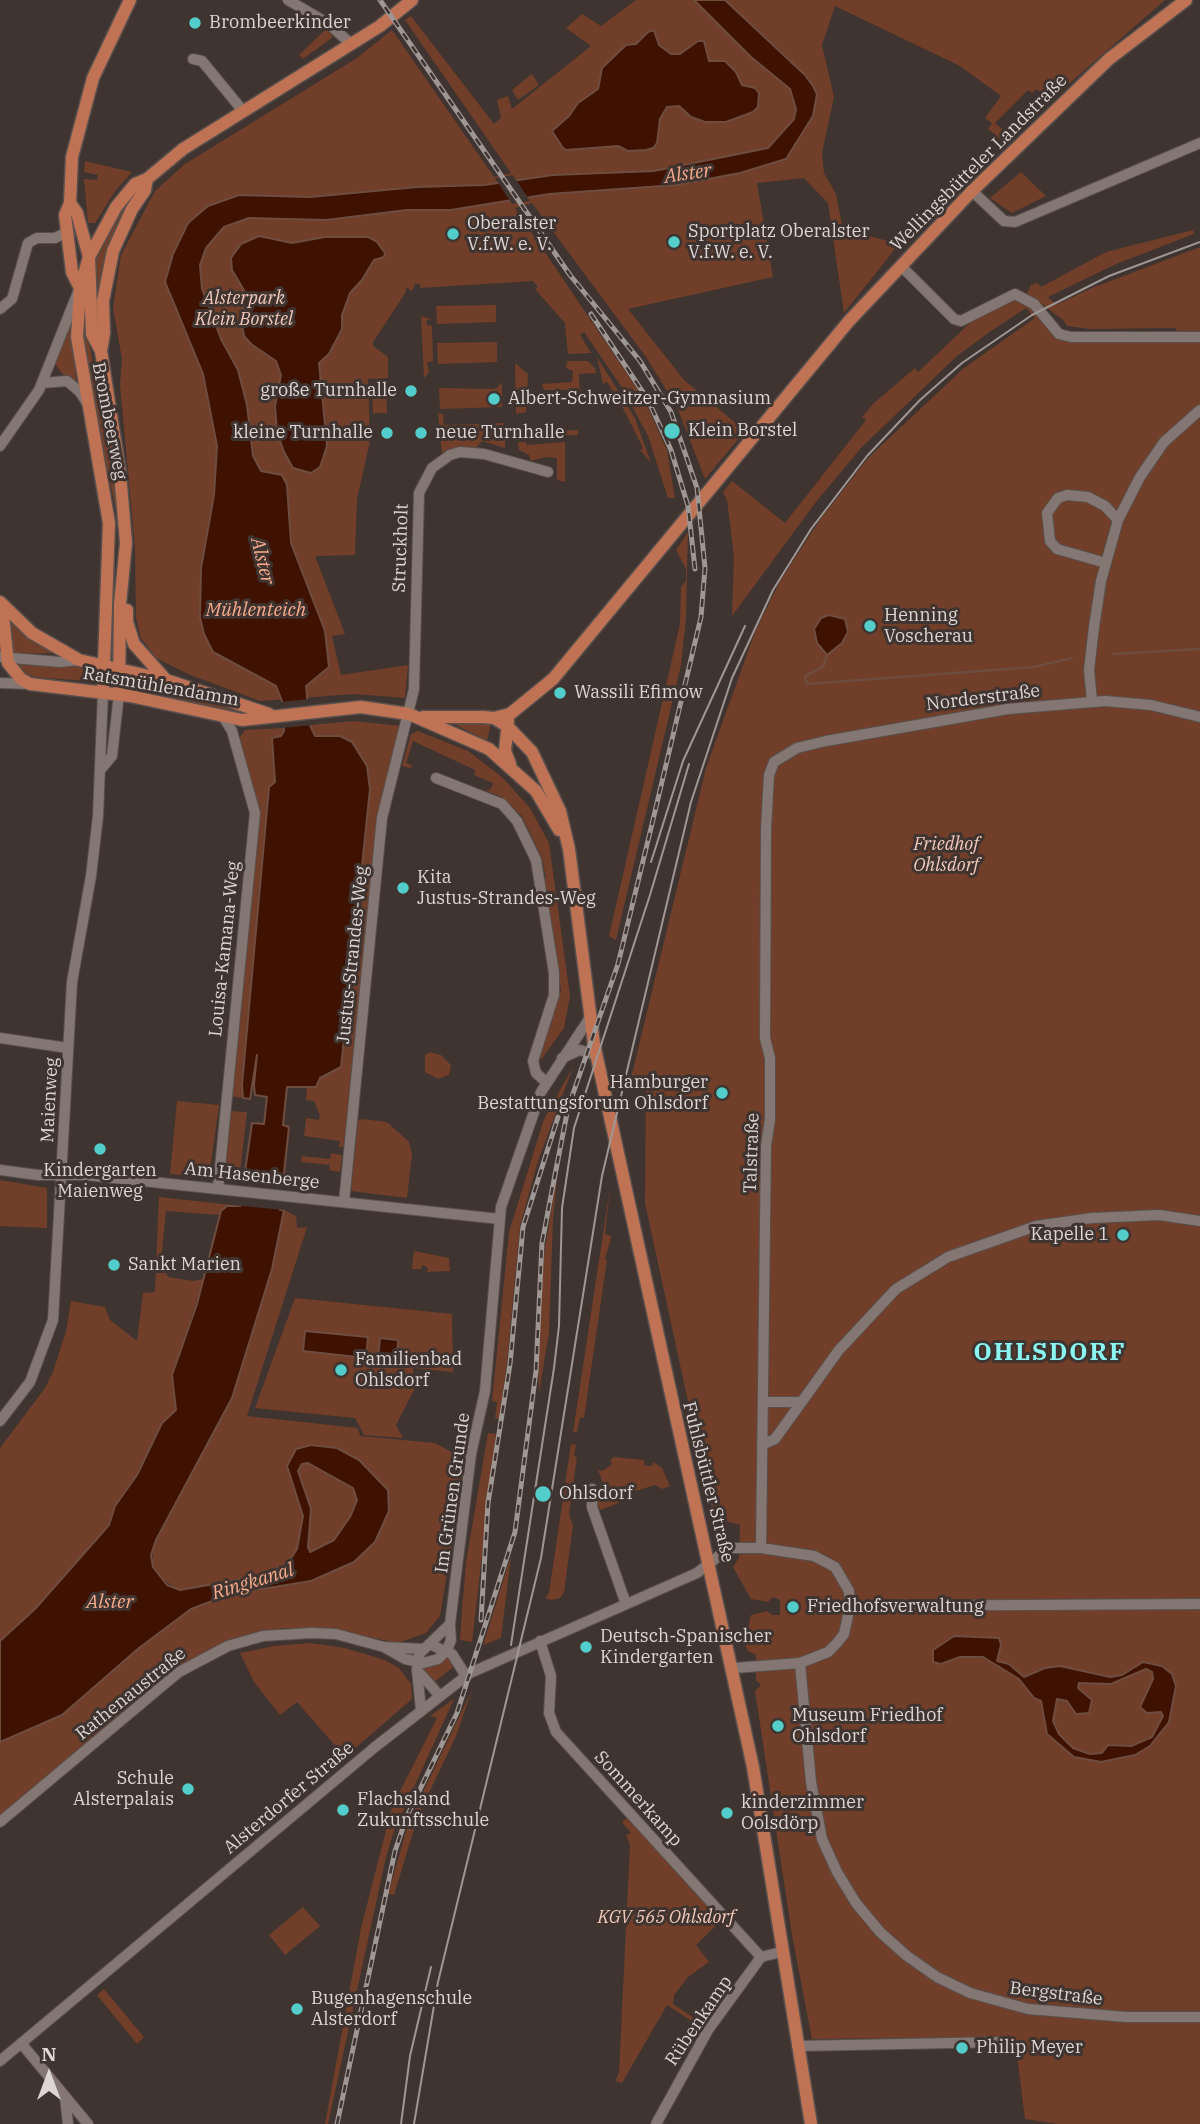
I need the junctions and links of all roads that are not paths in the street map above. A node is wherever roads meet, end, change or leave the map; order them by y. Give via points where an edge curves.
1 (130, 0) edge
2 (288, 0) edge
3 (412, 0) edge
4 (1186, 0) edge
5 (351, 44) junction
6 (193, 58) dead end
7 (243, 111) junction
8 (1200, 143) edge
9 (147, 179) junction
10 (972, 191) junction
11 (70, 203) junction
12 (67, 232) junction
13 (89, 257) junction
14 (901, 266) junction
15 (80, 288) junction
16 (0, 309) edge
17 (1200, 337) edge
18 (101, 351) junction
19 (42, 383) junction
20 (89, 407) junction
21 (1200, 410) edge
22 (0, 446) edge
23 (548, 472) dead end
24 (1118, 520) junction
25 (1106, 563) junction
26 (122, 591) junction
27 (1, 603) edge
28 (3, 658) edge
29 (79, 660) junction
30 (105, 665) junction
31 (120, 669) junction
32 (166, 680) junction
33 (0, 683) edge
34 (30, 684) junction
35 (103, 692) junction
36 (118, 694) junction
37 (1092, 702) junction
38 (409, 714) junction
39 (273, 715) junction
40 (1200, 717) edge
41 (224, 718) junction
42 (423, 718) junction
43 (494, 718) joint
44 (509, 720) junction
45 (774, 762) joint
46 (102, 768) junction
47 (512, 768) junction
48 (436, 778) dead end
49 (569, 849) junction
50 (589, 1019) junction
51 (0, 1038) edge
52 (68, 1048) junction
53 (596, 1055) junction
54 (562, 1058) junction
55 (546, 1082) junction
56 (0, 1170) edge
57 (61, 1175) junction
58 (218, 1188) junction
59 (344, 1202) junction
60 (500, 1219) junction
61 (1200, 1221) edge
62 (763, 1402) junction
63 (800, 1402) junction
64 (0, 1422) edge
65 (762, 1445) junction
66 (592, 1489) dead end
67 (761, 1548) junction
68 (710, 1563) junction
69 (626, 1604) junction
70 (1200, 1604) edge
71 (850, 1606) junction
72 (450, 1624) junction
73 (540, 1641) junction
74 (426, 1646) junction
75 (384, 1647) junction
76 (447, 1650) junction
77 (800, 1663) junction
78 (417, 1666) junction
79 (734, 1668) junction
80 (466, 1676) junction
81 (439, 1695) junction
82 (421, 1710) junction
83 (0, 1822) edge
84 (781, 1952) junction
85 (761, 1957) junction
86 (1200, 2017) edge
87 (1005, 2042) dead end
88 (21, 2043) junction
89 (797, 2046) junction
90 (0, 2061) edge
91 (65, 2096) junction
92 (81, 2119) edge
93 (68, 2124) edge
94 (88, 2124) edge
95 (656, 2124) edge
96 (811, 2124) edge

1 - 11 main road via 103,52 81,114 72,157
2 - 5 street via 329,24
3 - 5 main road, Brombeerweg
4 - 10 main road, Wellingsbütteler Landstraße via 1109,59
5 - 7 main road, Brombeerweg
6 - 7 street via 202,61
7 - 9 main road, Brombeerweg via 183,149
8 - 10 street via 1015,222 1004,221
9 - 13 main road, Brombeerweg via 126,193
9 - 18 main road, Brombeerweg via 108,266
10 - 14 main road, Wellingsbütteler Landstraße
11 - 12 main road via 65,215
11 - 13 main road
12 - 15 main road via 72,272
12 - 16 street via 28,243 12,299
13 - 15 main road, Brombeerweg
13 - 18 main road via 92,334
14 - 17 street via 961,321 1015,294 1034,304 1059,334 1071,337
14 - 44 main road, Wellingsbütteler Landstraße via 843,328 552,679
15 - 19 street
15 - 20 main road, Brombeerweg via 79,356
18 - 26 main road, Brombeerweg via 124,513
19 - 20 street via 67,382
19 - 22 street
20 - 30 main road, Brombeerweg via 109,523
21 - 24 street via 1164,442
23 - 38 street, Struckholt via 460,452 440,461 425,477 417,514 414,689
24 - 25 street
24 - 25 street via 1088,497 1058,498 1047,513 1050,541 1057,549
25 - 37 street via 1092,647
26 - 31 main road, Brombeerweg
26 - 32 main road via 134,644
27 - 28 main road
27 - 29 main road via 42,640
28 - 29 street, Ratsmühlendamm
28 - 34 main road
29 - 30 main road, Ratsmühlendamm
30 - 31 main road, Ratsmühlendamm
30 - 35 main road, Brombeerweg
31 - 32 main road, Ratsmühlendamm
31 - 36 main road, Brombeerweg
32 - 39 main road, Ratsmühlendamm
33 - 34 street, Ratsmühlendamm
34 - 35 main road, Ratsmühlendamm
35 - 36 main road, Ratsmühlendamm
35 - 46 street, Maienweg
36 - 41 main road, Ratsmühlendamm
36 - 46 street, Maienweg via 111,756
37 - 40 street, Norderstraße via 1151,705
37 - 45 street, Norderstraße via 1008,709 893,727 797,748
38 - 39 main road, Ratsmühlendamm via 375,708
38 - 42 main road, Ratsmühlendamm
38 - 59 street, Justus-Strandes-Weg via 382,818
39 - 41 main road, Ratsmühlendamm via 250,720
41 - 58 street, Louisa-Kamana-Weg via 232,731 255,813
42 - 43 main road, Ratsmühlendamm
42 - 47 main road, Ratsmühlendamm via 489,749
43 - 44 main road, Wellingsbütteler Landstraße
44 - 47 main road via 506,755
44 - 49 main road, Fuhlsbüttler Straße via 532,752 560,811
45 - 62 street, Talstraße via 766,829 765,1038 770,1058
46 - 52 street, Maienweg via 91,876 72,982
47 - 49 main road, Fuhlsbüttler Straße via 536,791
48 - 55 street via 502,804 517,821 536,860 554,973 554,995 533,1061 536,1073
49 - 50 main road, Fuhlsbüttler Straße
50 - 53 main road, Fuhlsbüttler Straße
50 - 54 street, Im Grünen Grunde
51 - 52 street
52 - 57 street, Maienweg
53 - 54 street via 580,1050
53 - 68 main road, Fuhlsbüttler Straße via 684,1464
54 - 55 street, Im Grünen Grunde
55 - 60 street, Im Grünen Grunde via 510,1174
56 - 57 street, Am Hasenberge
57 - 58 street, Am Hasenberge
57 - 64 street, Maienweg via 51,1330 30,1382
58 - 59 street, Am Hasenberge
59 - 60 street, Am Hasenberge
60 - 72 street, Im Grünen Grunde via 485,1391 471,1454
61 - 63 street via 1143,1215 1082,1219 1036,1226 948,1257 895,1289 839,1350
62 - 63 street
62 - 65 street, Talstraße
63 - 65 street via 775,1440
65 - 67 street, Talstraße
66 - 69 street via 592,1507
67 - 68 street via 729,1548
67 - 71 street via 814,1556 829,1563 849,1591
68 - 69 street, Alsterdorfer Straße
68 - 79 main road, Fuhlsbüttler Straße
69 - 73 street, Alsterdorfer Straße
70 - 71 street
71 - 77 street via 844,1634 837,1643 828,1652
72 - 74 street
72 - 76 street, Im Grünen Grunde
73 - 80 street, Alsterdorfer Straße
73 - 85 street, Sommerkamp via 551,1676 549,1713 556,1732
74 - 75 street, Rathenaustraße
74 - 76 street
74 - 78 street
75 - 78 street, Rathenaustraße
75 - 83 street, Rathenaustraße via 337,1634 311,1633 263,1636 228,1646 180,1672
76 - 78 street
76 - 80 street
77 - 79 street
77 - 86 street, Bergstraße via 811,1782 822,1839 856,1903 907,1956 970,1993 1028,2009
78 - 81 street, Rathenaustraße
78 - 82 street
79 - 84 main road, Fuhlsbüttler Straße
80 - 81 street, Alsterdorfer Straße
81 - 82 street, Alsterdorfer Straße
82 - 88 street, Alsterdorfer Straße
84 - 85 street
84 - 89 main road, Fuhlsbüttler Straße
85 - 95 street, Rübenkamp via 708,2030
87 - 89 street
88 - 90 street, Alsterdorfer Straße
88 - 91 street
89 - 96 main road, Fuhlsbüttler Straße
91 - 92 street
91 - 93 street
92 - 94 street

